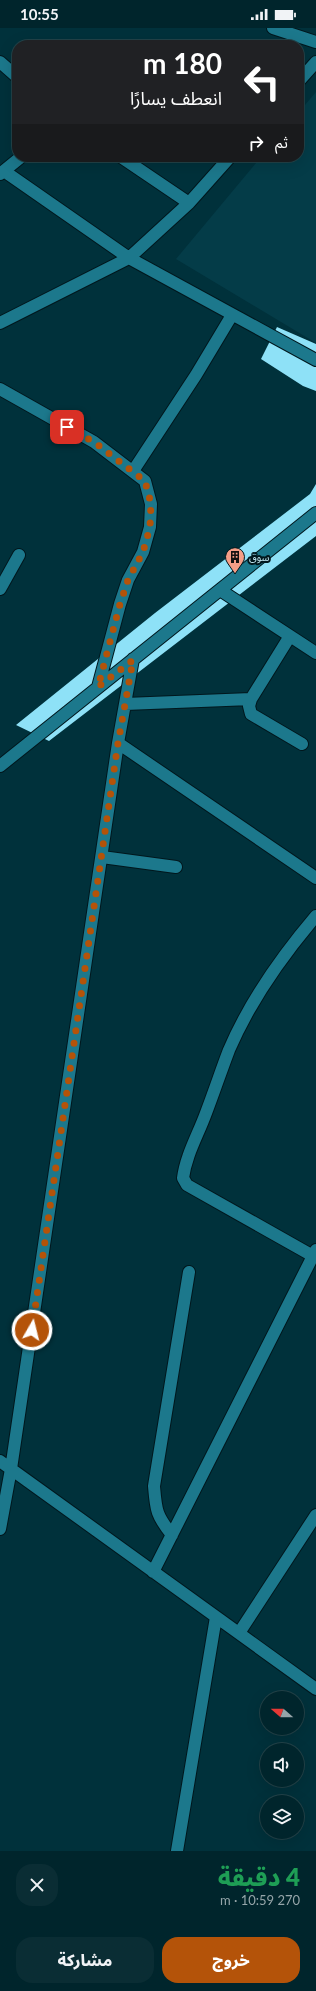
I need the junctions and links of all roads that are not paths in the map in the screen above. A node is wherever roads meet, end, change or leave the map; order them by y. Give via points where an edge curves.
1 (273, 28) edge
2 (316, 42) edge
3 (0, 62) edge
4 (316, 62) edge
5 (12, 73) edge
6 (304, 75) edge
7 (15, 162) edge
8 (129, 162) edge
9 (226, 162) edge
10 (2, 172) edge
11 (189, 203) junction
12 (129, 258) junction
13 (232, 315) junction
14 (0, 323) edge
15 (316, 360) edge
16 (0, 389) edge
17 (133, 471) junction
18 (316, 513) edge
19 (20, 555) dead end
20 (0, 589) edge
21 (220, 590) junction
22 (290, 636) junction
23 (316, 653) edge
24 (133, 660) junction
25 (98, 687) junction
26 (251, 699) junction
27 (125, 704) junction
28 (118, 743) junction
29 (302, 744) dead end
30 (0, 766) edge
31 (102, 857) junction
32 (176, 867) dead end
33 (316, 878) edge
34 (316, 916) edge
35 (315, 1253) edge
36 (189, 1272) dead end
37 (0, 1461) edge
38 (11, 1469) junction
39 (316, 1515) edge
40 (0, 1529) edge
41 (172, 1535) junction
42 (153, 1572) junction
43 (216, 1617) junction
44 (239, 1633) junction
45 (316, 1689) edge
46 (177, 1851) edge

1 - 2 street
3 - 5 street
4 - 6 street
7 - 10 street
8 - 11 street
9 - 11 street
10 - 12 street
11 - 12 street
12 - 13 street
12 - 14 street
13 - 15 street
13 - 17 street
16 - 17 street via 94,442
17 - 25 street via 145,481 151,504 150,527 143,552 128,580 120,604
18 - 21 street
19 - 20 street
21 - 22 street
21 - 24 street
22 - 23 street
22 - 26 street
24 - 25 street
24 - 27 street
25 - 30 street
26 - 27 street
26 - 29 street via 251,714
27 - 28 street
28 - 31 street
28 - 33 street
31 - 32 street
31 - 38 street
34 - 35 street via 261,990 230,1049 206,1115 185,1162 183,1178 187,1185
35 - 41 street
36 - 41 street via 154,1486 160,1520
37 - 38 street
38 - 40 street
38 - 42 street
39 - 44 street
41 - 42 street
42 - 43 street
43 - 44 street
43 - 46 street
44 - 45 street

